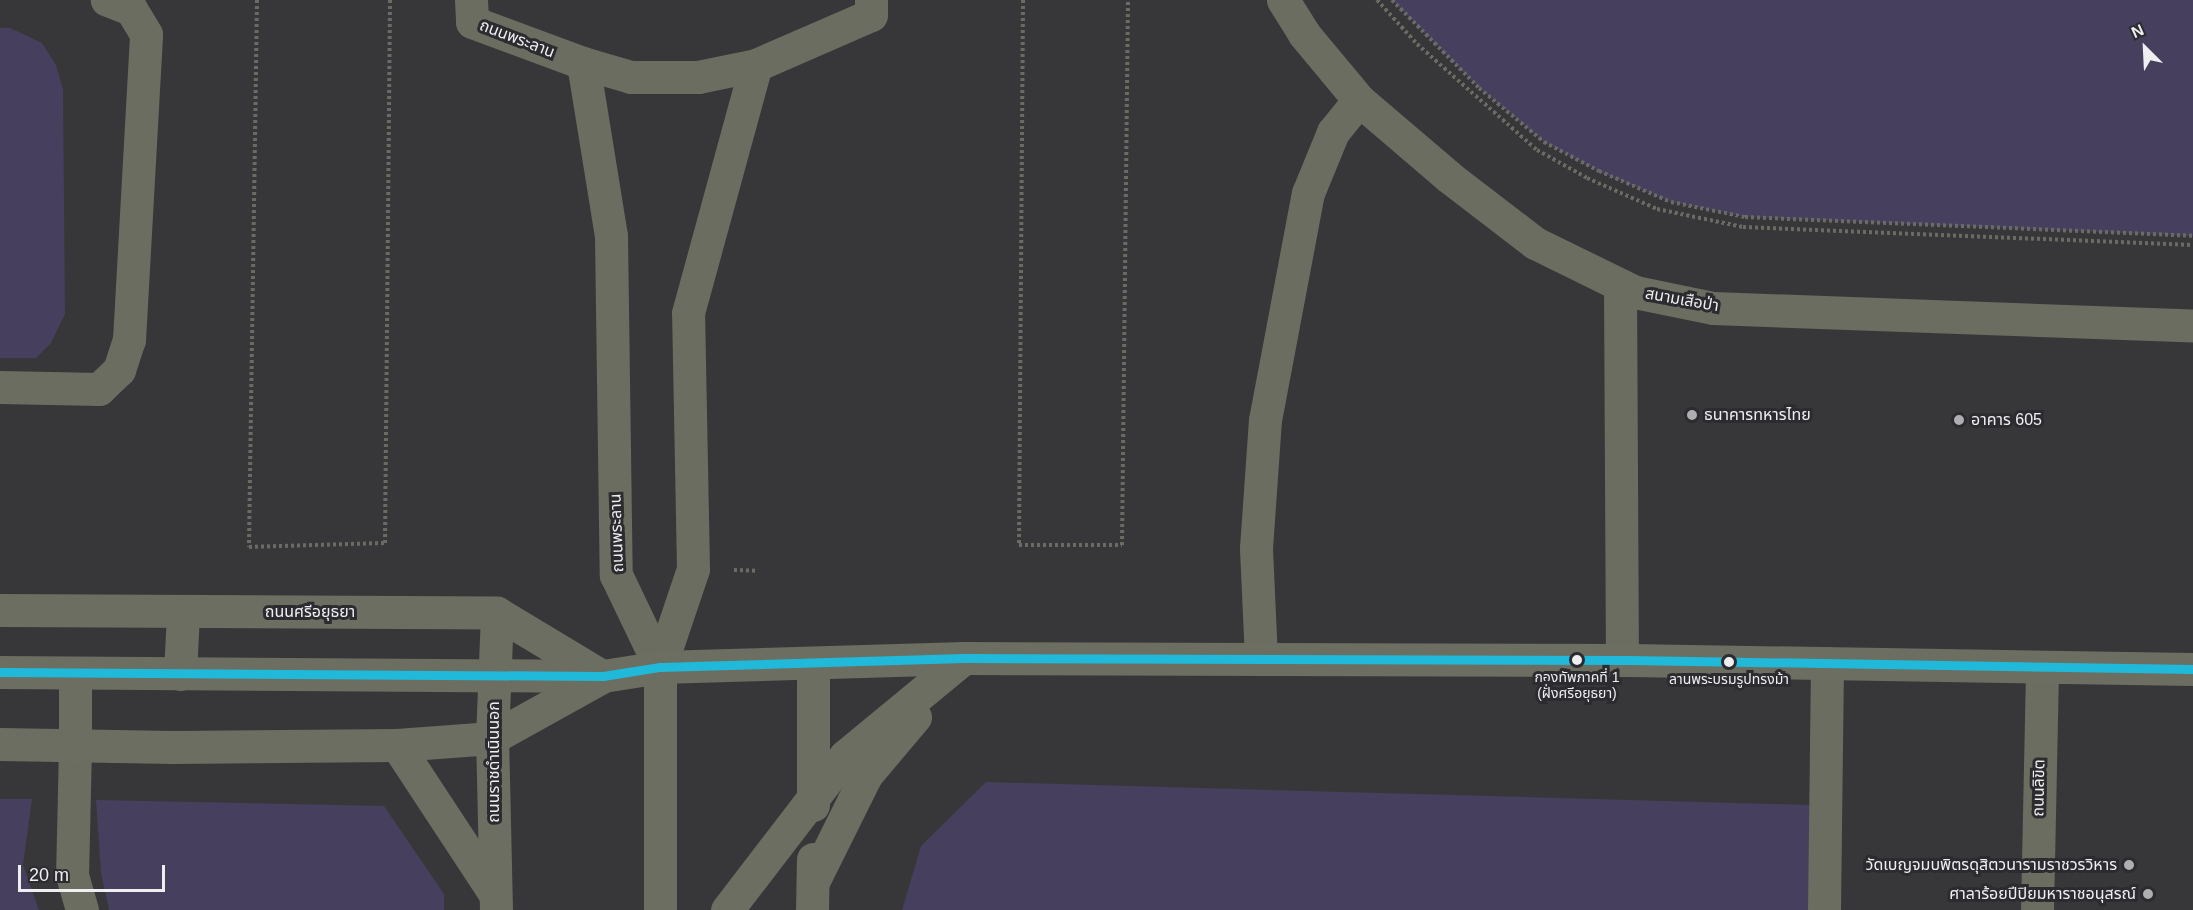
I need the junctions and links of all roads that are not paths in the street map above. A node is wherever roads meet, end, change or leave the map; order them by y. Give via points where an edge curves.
1 (471, 0) edge
2 (871, 0) edge
3 (1283, 0) edge
4 (128, 3) edge
5 (583, 63) junction
6 (756, 65) junction
7 (1359, 100) junction
8 (1620, 285) junction
9 (2193, 326) edge
10 (0, 387) edge
11 (0, 610) edge
12 (183, 612) junction
13 (497, 613) junction
14 (964, 658) junction
15 (1261, 659) junction
16 (1622, 660) junction
17 (813, 663) junction
18 (1827, 663) junction
19 (660, 667) junction
20 (2042, 667) junction
21 (2193, 669) edge
22 (0, 672) edge
23 (75, 673) junction
24 (180, 674) junction
25 (495, 676) junction
26 (603, 676) junction
27 (492, 738) junction
28 (0, 744) edge
29 (397, 745) junction
30 (75, 746) junction
31 (813, 797) junction
32 (813, 896) edge
33 (496, 903) edge
34 (82, 910) edge
35 (660, 910) edge
36 (727, 910) edge
37 (1824, 910) edge
38 (2037, 910) edge

1 - 5 street, ถนนพระลาน via 472,21
2 - 6 street, ถนนพระลาน via 871,15
3 - 7 street, สนามเสือป่า via 1304,34
4 - 10 street via 146,33 129,340 119,370 99,389
5 - 6 street, ถนนพระลาน via 631,77 698,77
5 - 19 street, ถนนพระลาน via 611,236 616,575
6 - 19 street via 688,313 693,569
7 - 8 street, สนามเสือป่า via 1449,177 1535,243
7 - 15 street via 1333,132 1308,193 1265,420 1256,548
8 - 9 street, สนามเสือป่า via 1635,292 1713,308
8 - 16 street
11 - 12 main road, ถนนศรีอยุธยา
12 - 13 main road, ถนนศรีอยุธยา
12 - 24 main road
13 - 25 main road, ถนนราชดำเนินนอก
13 - 26 main road
14 - 15 main road
14 - 17 main road
14 - 31 main road via 844,756
14 - 32 main road via 866,775
15 - 16 main road
16 - 18 main road
17 - 19 main road
17 - 31 main road
18 - 20 main road
18 - 37 street
19 - 26 main road
19 - 35 main road
20 - 21 main road
20 - 38 street, ถนนลิขิต
22 - 23 main road
23 - 24 main road
23 - 30 main road
24 - 25 main road
25 - 26 main road
25 - 27 main road, ถนนราชดำเนินนอก
26 - 27 main road
27 - 29 main road
27 - 33 main road, ถนนราชดำเนินนอก
28 - 30 main road
29 - 30 main road
29 - 33 main road
30 - 34 street via 72,875
31 - 32 main road
31 - 36 main road

